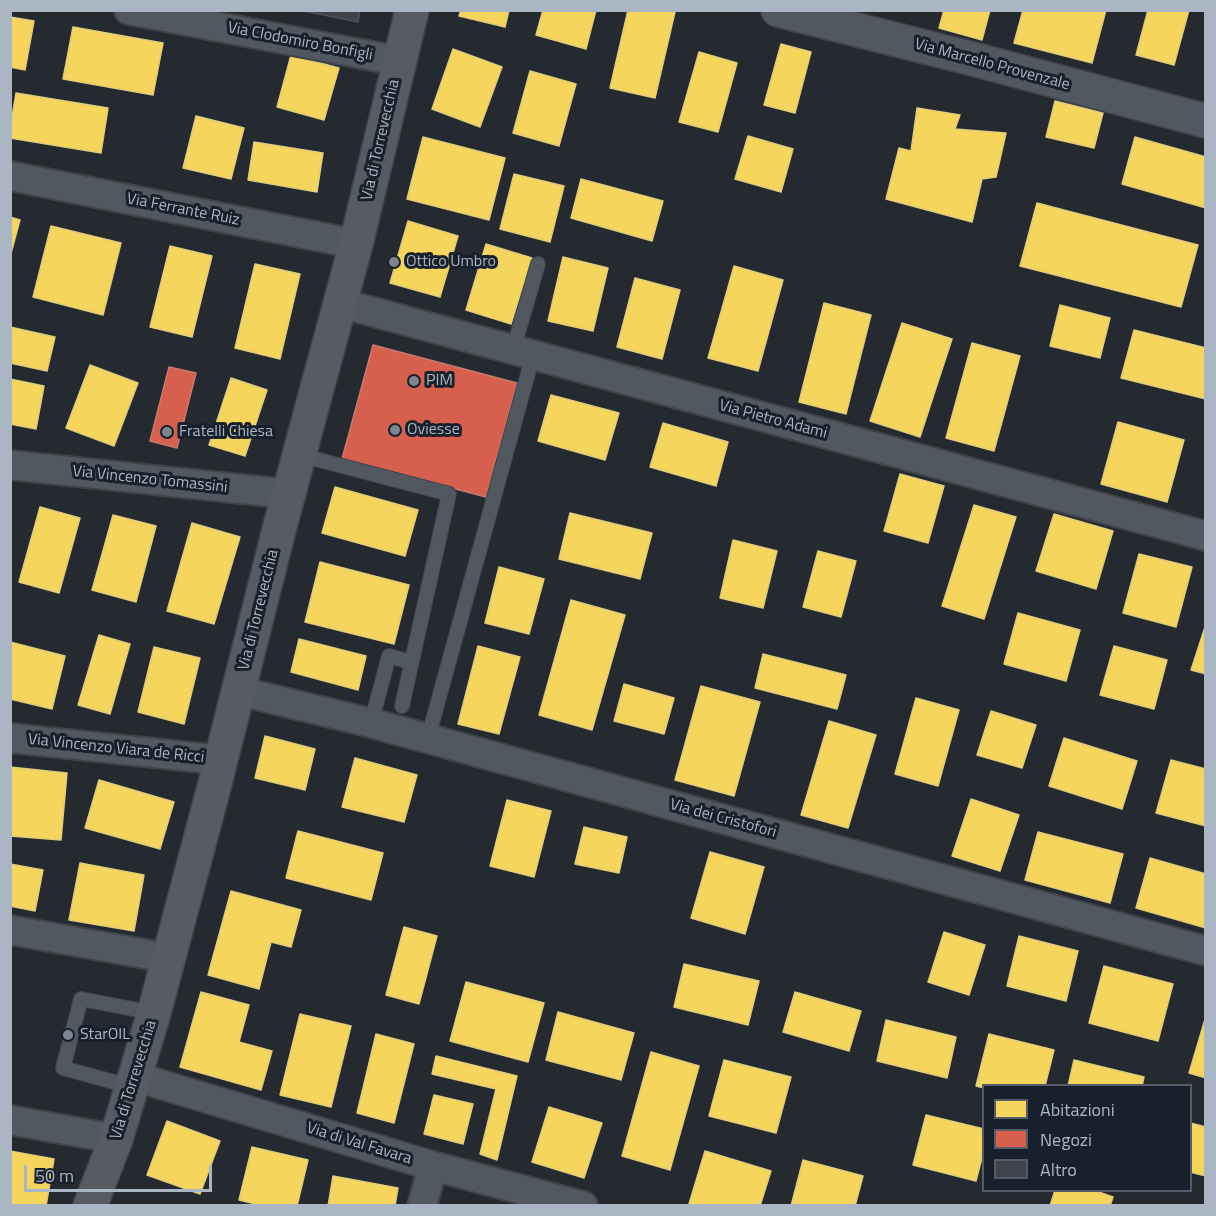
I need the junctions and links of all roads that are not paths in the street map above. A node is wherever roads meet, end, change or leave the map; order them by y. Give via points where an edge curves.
1 (129, 10) edge
2 (412, 10) edge
3 (778, 10) edge
4 (399, 61) junction
5 (1206, 121) edge
6 (10, 176) edge
7 (356, 244) junction
8 (538, 264) dead end
9 (340, 303) junction
10 (523, 352) junction
11 (300, 455) junction
12 (10, 465) edge
13 (289, 494) junction
14 (1206, 536) edge
15 (411, 662) junction
16 (239, 691) junction
17 (402, 706) dead end
18 (371, 723) junction
19 (10, 738) edge
20 (428, 738) junction
21 (221, 760) junction
22 (10, 930) edge
23 (1206, 951) edge
24 (168, 958) junction
25 (154, 1013) junction
26 (134, 1082) junction
27 (10, 1120) edge
28 (116, 1140) junction
29 (433, 1167) junction
30 (90, 1206) edge
31 (422, 1206) edge
32 (583, 1206) edge

1 - 4 street, Via Clodomiro Bonfigli
2 - 4 main road, Via di Torrevecchia
3 - 5 street, Via Marcello Provenzale
4 - 7 main road, Via di Torrevecchia
6 - 7 street, Via Ferrante Ruiz
7 - 9 main road, Via di Torrevecchia
8 - 10 lane
9 - 10 street, Via Pietro Adami
9 - 11 main road, Via di Torrevecchia
10 - 14 street, Via Pietro Adami
10 - 20 lane
11 - 13 main road, Via di Torrevecchia
11 - 15 lane via 449,494
12 - 13 street, Via Vincenzo Tomassini
13 - 16 main road, Via di Torrevecchia
15 - 17 lane
15 - 18 lane via 389,656
16 - 18 street, Via dei Cristofori
16 - 21 main road, Via di Torrevecchia
18 - 20 street, Via dei Cristofori
19 - 21 street, Via Vincenzo Viara de Ricci
20 - 23 street, Via dei Cristofori
21 - 24 main road, Via di Torrevecchia
22 - 24 street
24 - 25 main road, Via di Torrevecchia
25 - 26 main road, Via di Torrevecchia
25 - 26 lane via 81,999 63,1068
26 - 28 main road, Via di Torrevecchia
26 - 29 street, Via di Val Favara
27 - 28 street
28 - 30 main road, Via di Torrevecchia
29 - 31 street
29 - 32 street, Via di Val Favara

